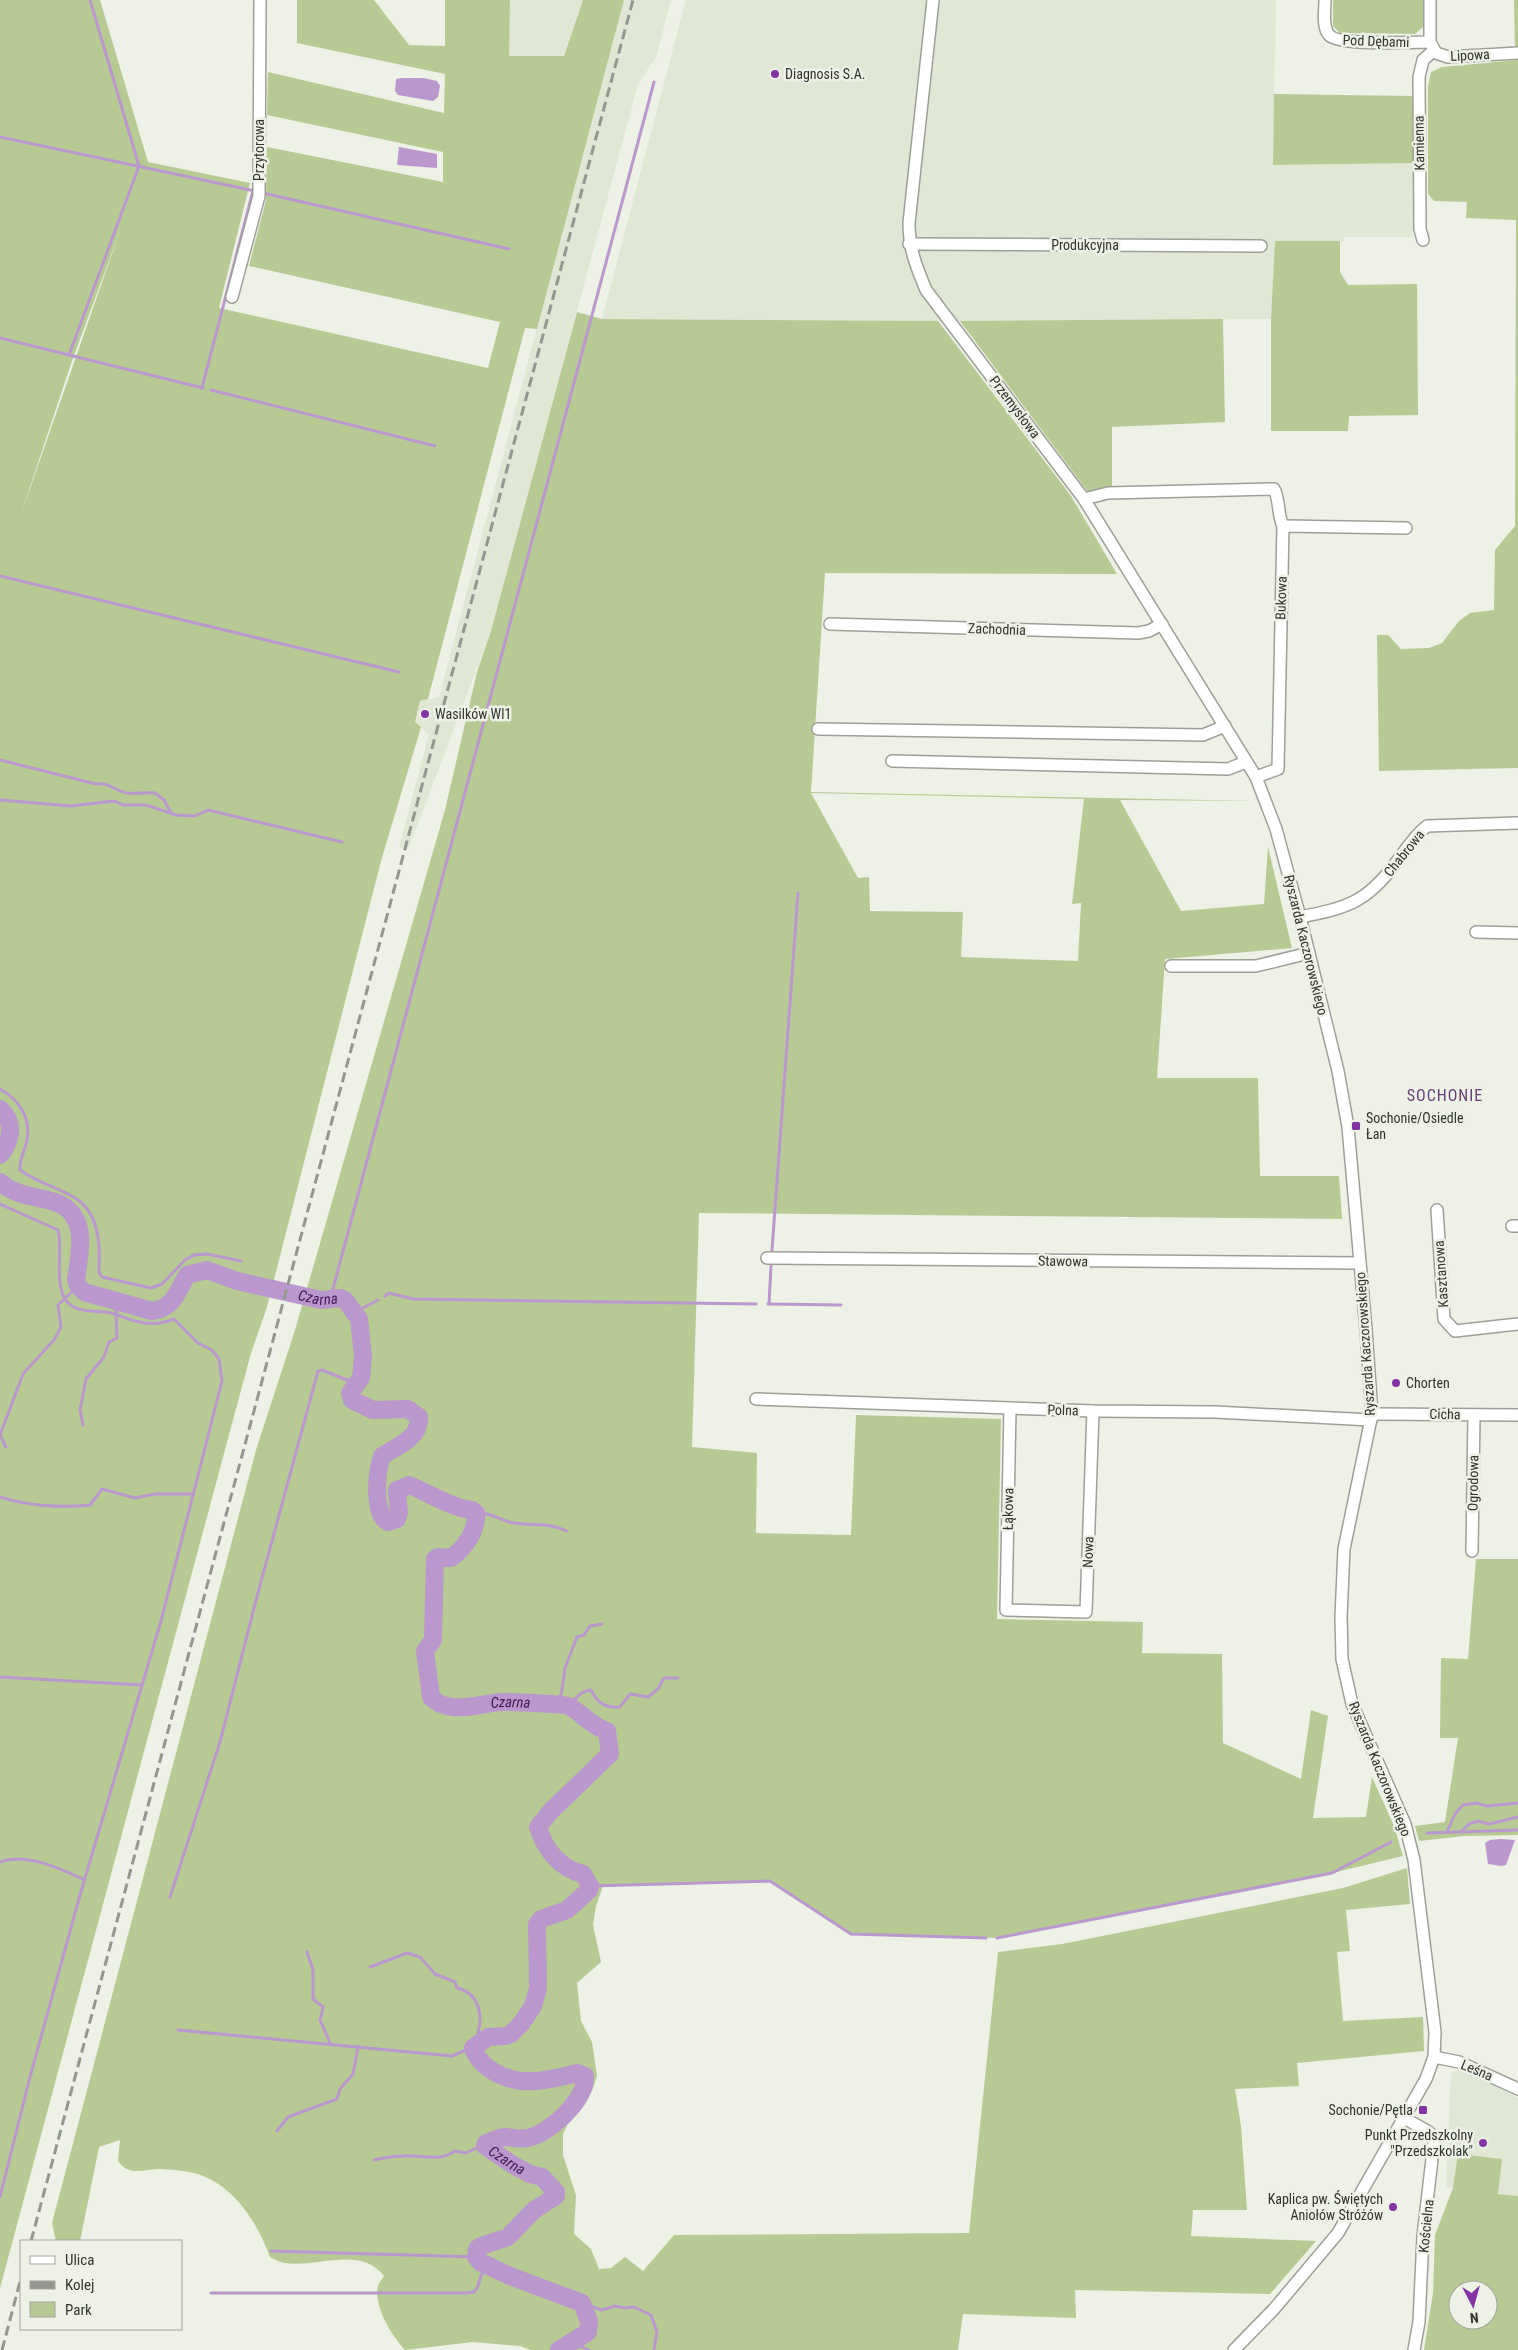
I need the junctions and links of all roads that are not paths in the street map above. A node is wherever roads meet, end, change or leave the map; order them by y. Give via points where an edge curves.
1 (260, 0) edge
2 (933, 0) edge
3 (1325, 0) edge
4 (1430, 0) edge
5 (1432, 46) junction
6 (1518, 52) edge
7 (1423, 240) dead end
8 (909, 244) junction
9 (1261, 246) dead end
10 (232, 297) dead end
11 (1084, 499) junction
12 (1283, 526) junction
13 (1406, 528) dead end
14 (830, 624) dead end
15 (1162, 624) junction
16 (1225, 726) junction
17 (818, 729) dead end
18 (892, 761) dead end
19 (1246, 762) junction
20 (1256, 777) junction
21 (1518, 823) edge
22 (1300, 916) junction
23 (1476, 932) dead end
24 (1518, 933) edge
25 (1309, 953) junction
26 (1172, 966) dead end
27 (1437, 1210) dead end
28 (767, 1258) dead end
29 (1360, 1263) junction
30 (1518, 1324) edge
31 (756, 1398) dead end
32 (1010, 1408) junction
33 (1093, 1411) junction
34 (1474, 1415) junction
35 (1518, 1415) edge
36 (1372, 1417) junction
37 (1472, 1551) dead end
38 (1006, 1610) joint
39 (1434, 2057) junction
40 (1518, 2089) edge
41 (1404, 2118) junction
42 (1234, 2350) edge
43 (1414, 2350) edge

1 - 10 street, Przytorowa via 259,196
2 - 8 street, Przemysłowa
3 - 5 street, Pod Dębami via 1325,27 1334,39
4 - 5 street
5 - 6 street, Lipowa via 1448,57
5 - 7 street, Kamienna via 1423,60 1419,77 1420,229
8 - 9 street, Produkcyjna
8 - 11 street, Przemysłowa via 926,290
11 - 12 street via 1108,493 1274,489
11 - 15 street, Przemysłowa
12 - 13 street
12 - 20 street, Bukowa via 1278,769
14 - 15 street, Zachodnia via 1138,632
15 - 16 street, Przemysłowa
16 - 17 street via 1204,735
16 - 19 street, Przemysłowa
18 - 19 street via 1228,769
19 - 20 street, Przemysłowa
20 - 22 street, Ryszarda Kaczorowskiego via 1276,829
21 - 22 street, Chabrowa via 1427,826 1370,893 1335,910
22 - 25 street, Ryszarda Kaczorowskiego
23 - 24 street
25 - 26 street via 1256,966
25 - 29 street, Ryszarda Kaczorowskiego via 1338,1070 1348,1127
27 - 30 street, Kasztanowa via 1444,1319 1456,1331
28 - 29 street, Stawowa
29 - 36 street, Ryszarda Kaczorowskiego
31 - 32 street, Polna
32 - 33 street, Polna
32 - 38 street, Łąkowa
33 - 36 street, Polna
33 - 38 street, Nowa via 1086,1612
34 - 35 street, Cicha
34 - 36 street, Cicha
34 - 37 street, Ogrodowa
36 - 39 street, Ryszarda Kaczorowskiego via 1344,1549 1340,1617 1342,1659 1352,1704 1405,1824 1414,1860 1434,2032
39 - 40 street, Leśna via 1458,2062
39 - 41 street, Ryszarda Kaczorowskiego via 1426,2080
41 - 42 street, Ryszarda Kaczorowskiego via 1338,2233 1274,2309
41 - 43 street, Kościelna via 1429,2132 1434,2142

